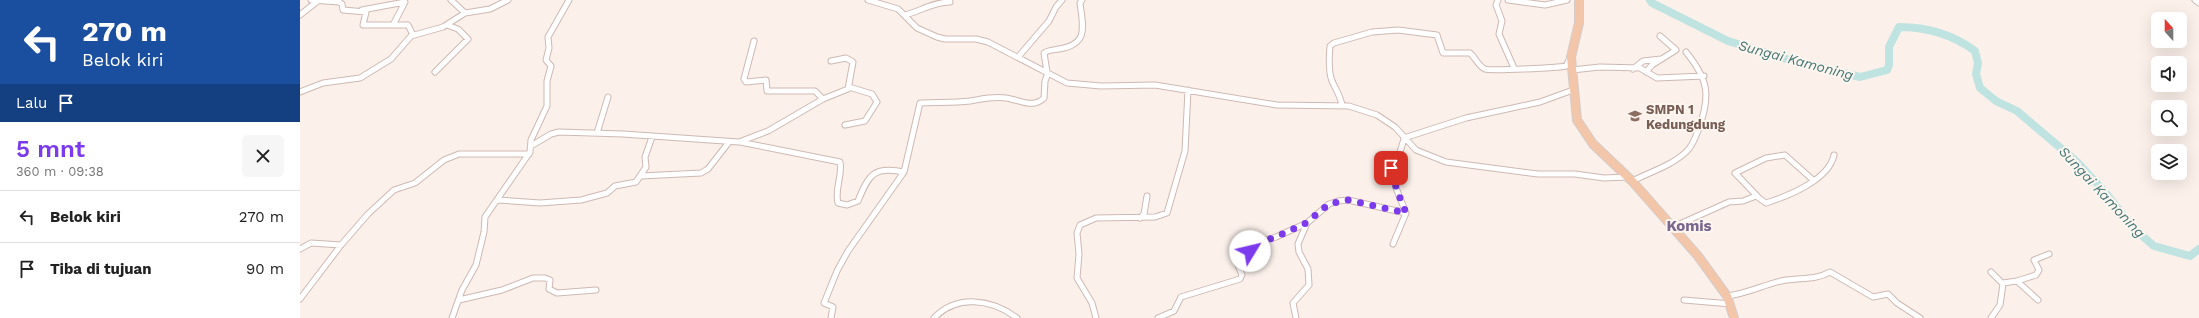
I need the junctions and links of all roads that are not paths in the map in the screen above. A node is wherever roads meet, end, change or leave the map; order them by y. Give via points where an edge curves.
1 (311, 0) edge
2 (319, 0) edge
3 (410, 0) edge
4 (451, 0) edge
5 (508, 0) edge
6 (569, 0) edge
7 (868, 0) edge
8 (1062, 0) edge
9 (1082, 0) edge
10 (1498, 0) edge
11 (1508, 0) edge
12 (1567, 0) edge
13 (1579, 0) edge
14 (2195, 0) edge
15 (405, 2) junction
16 (950, 2) dead end
17 (2199, 3) edge
18 (361, 10) junction
19 (465, 13) junction
20 (300, 15) edge
21 (905, 15) junction
22 (447, 25) junction
23 (393, 26) junction
24 (413, 35) junction
25 (1660, 36) dead end
26 (754, 41) dead end
27 (1686, 52) dead end
28 (1019, 56) junction
29 (1571, 57) junction
30 (1661, 59) junction
31 (831, 61) dead end
32 (1514, 68) junction
33 (1633, 69) junction
34 (1572, 70) junction
35 (435, 72) dead end
36 (1048, 72) junction
37 (1646, 72) junction
38 (1704, 76) junction
39 (850, 87) junction
40 (1188, 90) junction
41 (1573, 90) junction
42 (300, 92) edge
43 (608, 97) dead end
44 (823, 99) junction
45 (1342, 105) junction
46 (845, 125) dead end
47 (597, 133) junction
48 (652, 137) junction
49 (1404, 139) junction
50 (729, 142) junction
51 (739, 142) junction
52 (531, 146) junction
53 (529, 154) junction
54 (1834, 155) dead end
55 (904, 172) junction
56 (641, 176) junction
57 (1630, 179) junction
58 (1813, 180) junction
59 (1147, 196) dead end
60 (1759, 197) junction
61 (498, 200) junction
62 (1406, 213) junction
63 (1139, 218) junction
64 (1306, 223) junction
65 (1673, 227) junction
66 (340, 244) junction
67 (1393, 244) dead end
68 (300, 248) edge
69 (2049, 254) dead end
70 (1991, 272) dead end
71 (2017, 281) junction
72 (2002, 283) junction
73 (596, 290) dead end
74 (300, 299) edge
75 (459, 300) junction
76 (1684, 300) dead end
77 (1729, 300) junction
78 (2038, 300) dead end
79 (452, 318) edge
80 (831, 318) edge
81 (934, 318) edge
82 (1017, 318) edge
83 (1096, 318) edge
84 (1158, 318) edge
85 (1296, 318) edge
86 (1734, 318) edge
87 (1920, 318) edge
88 (1991, 318) edge

1 - 2 street
2 - 18 street via 340,2 344,11
2 - 20 street
3 - 15 street
4 - 19 street
5 - 19 street via 490,9
6 - 52 street via 557,17 556,25 548,37 546,60 551,66 545,99 547,104 531,140
7 - 21 street via 895,8
8 - 28 street via 1057,4 1050,20
9 - 36 street via 1082,34 1072,47 1044,53
10 - 32 street via 1496,5 1502,21 1499,34
11 - 12 street via 1537,5 1556,4
13 - 29 main road via 1579,23
14 - 17 street
15 - 18 street
15 - 23 street
16 - 21 street via 937,2
18 - 23 street via 366,13 363,25
19 - 22 street
21 - 28 street via 917,28 937,37 982,40
22 - 24 street
22 - 35 street via 458,29 468,40
23 - 24 street via 408,25
24 - 42 street via 391,59 360,78 323,83
25 - 30 street via 1676,50
26 - 44 street via 745,74 746,82 766,80 767,91 815,91 820,93
27 - 38 street
28 - 36 street
29 - 32 street via 1566,66 1556,69
29 - 34 main road
30 - 33 street via 1643,62
30 - 37 street
31 - 39 street via 846,58 853,62
32 - 45 street via 1485,70 1470,53 1443,53 1435,34 1398,30 1372,32 1330,46 1332,81 1339,92
33 - 34 street
33 - 37 street via 1640,68
34 - 41 main road
36 - 40 street via 1067,83 1082,85 1155,85
36 - 55 street via 1044,98 1038,103 987,97 969,101 920,103
37 - 38 street via 1657,78
38 - 57 street via 1708,92 1705,112 1692,145 1684,154
39 - 44 street
39 - 46 street via 872,94 877,102 865,121
40 - 45 street via 1277,105
40 - 63 street via 1186,146 1167,213
41 - 49 street via 1530,106 1487,113
41 - 57 main road via 1577,120 1582,130
43 - 47 street
44 - 51 street via 768,131
45 - 49 street via 1360,108 1377,115 1395,127
47 - 48 street
47 - 52 street via 554,132 542,142
48 - 50 street
48 - 56 street via 645,157 646,167
49 - 57 street via 1424,154 1453,163 1538,174 1575,174
49 - 62 street via 1400,152 1392,160 1391,165 1396,188
50 - 51 street
50 - 56 street via 705,172 691,176
51 - 55 street via 840,162 836,198 838,203 847,205 858,201 864,186 877,173 886,169
52 - 53 street
53 - 61 street
53 - 66 street via 466,153 444,160 415,183 391,192
54 - 58 street via 1833,164
55 - 80 street via 848,251 837,271 824,303 833,307
56 - 61 street via 636,182 615,186 607,193 591,198 540,203
57 - 65 main road
58 - 60 street via 1768,202
58 - 60 street via 1785,155 1774,156 1735,173
59 - 63 street via 1144,214
60 - 65 street via 1729,202
61 - 75 street via 485,217 476,266
62 - 64 street via 1348,200 1329,204
62 - 67 street
63 - 83 street via 1096,218 1080,225 1077,233 1077,278 1092,303
64 - 84 street via 1256,243 1250,251 1238,257 1237,263 1242,275 1240,279 1181,296 1174,310
64 - 85 street via 1298,244 1299,252 1308,269 1309,285 1293,303
65 - 77 main road via 1698,256
66 - 68 street via 311,243
66 - 74 street
69 - 71 street via 2034,260 2039,270 2036,275
70 - 72 street
71 - 72 street
71 - 78 street
72 - 88 street via 2000,305
73 - 75 street via 557,293 549,289 550,280 543,278
75 - 79 street
76 - 77 street
77 - 86 main road
77 - 87 street via 1782,281 1820,278 1830,272 1872,297 1888,294
81 - 82 street via 950,304 960,302 1004,308

